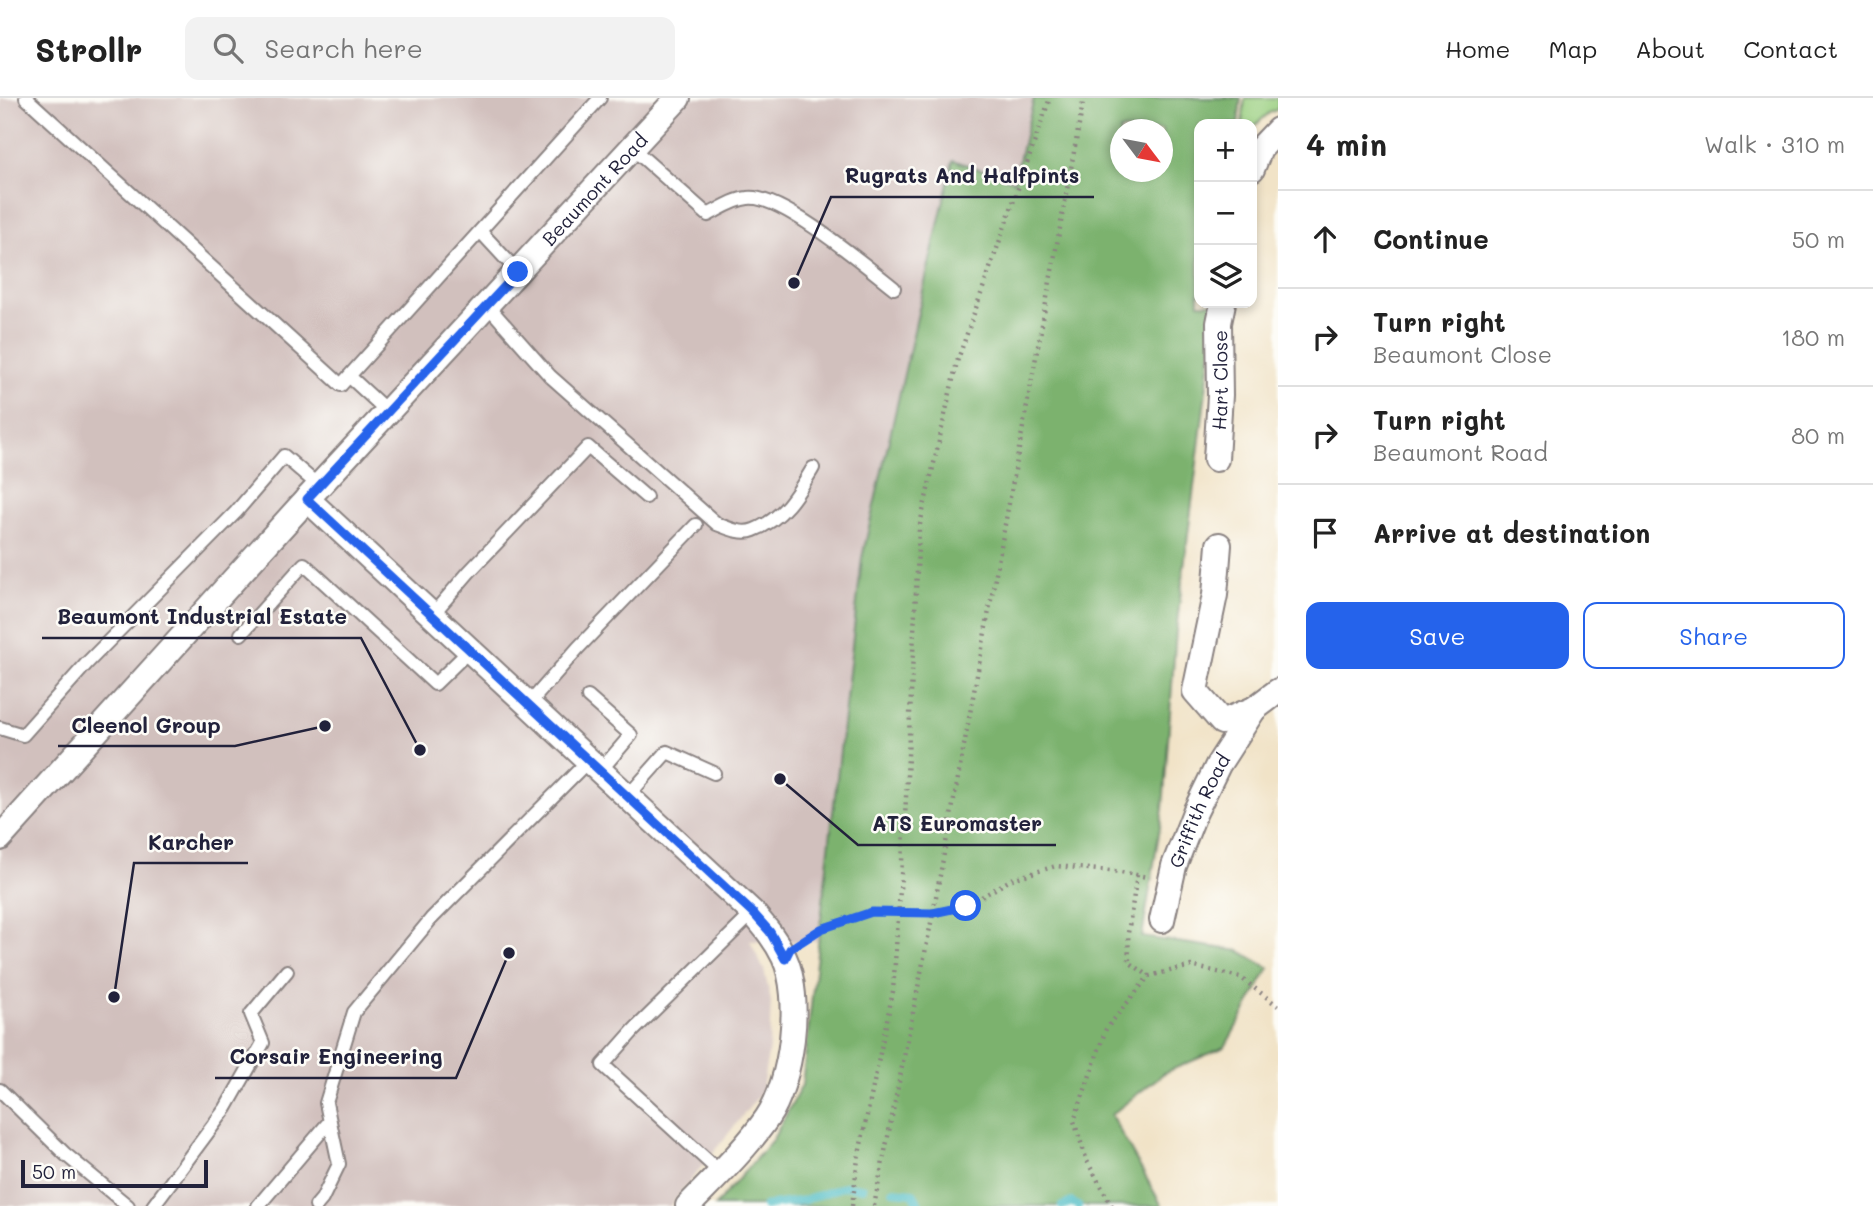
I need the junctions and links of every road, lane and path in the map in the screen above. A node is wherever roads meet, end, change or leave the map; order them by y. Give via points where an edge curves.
1 (26, 98) edge
2 (600, 98) edge
3 (678, 98) edge
4 (1050, 98) edge
5 (1084, 98) edge
6 (1278, 130) edge
7 (632, 148) junction
8 (1257, 156) edge
9 (480, 231) junction
10 (518, 272) junction
11 (894, 288) dead end
12 (487, 305) junction
13 (1222, 308) edge
14 (349, 376) junction
15 (388, 412) junction
16 (1216, 459) dead end
17 (813, 468) dead end
18 (313, 493) junction
19 (646, 497) dead end
20 (696, 525) dead end
21 (1219, 545) dead end
22 (432, 615) junction
23 (241, 634) dead end
24 (470, 650) junction
25 (1278, 691) edge
26 (588, 697) dead end
27 (528, 705) junction
28 (1254, 709) junction
29 (0, 728) edge
30 (594, 766) junction
31 (714, 773) dead end
32 (628, 797) junction
33 (0, 838) edge
34 (1138, 875) junction
35 (1169, 882) junction
36 (753, 913) junction
37 (898, 913) junction
38 (933, 913) junction
39 (1161, 920) dead end
40 (785, 959) junction
41 (287, 971) dead end
42 (1149, 976) junction
43 (1278, 1006) edge
44 (0, 1090) edge
45 (330, 1121) junction
46 (720, 1172) junction
47 (128, 1206) edge
48 (153, 1206) edge
49 (258, 1206) edge
50 (316, 1206) edge
51 (688, 1206) edge
52 (852, 1206) edge
53 (874, 1206) edge
54 (1112, 1206) edge

1 - 14 lane via 341,385
2 - 9 lane
3 - 7 street, Beaumont Road
4 - 37 path via 957,362 919,529
5 - 38 path
6 - 8 street
7 - 10 street, Beaumont Road
7 - 11 lane via 708,215 745,198 774,202
9 - 10 lane
9 - 14 lane
10 - 12 street, Beaumont Road
12 - 15 street, Beaumont Road
12 - 17 lane via 550,376 717,524 753,531 785,510
13 - 16 street, Hart Close
14 - 15 lane
15 - 18 street, Beaumont Road
18 - 22 street
18 - 29 lane via 284,456 23,734
18 - 33 street, Beaumont Road
19 - 22 lane via 588,447
20 - 27 lane
21 - 28 street, Griffith Road via 1215,595 1195,691 1222,722
22 - 24 street
23 - 24 lane via 304,564 435,684
24 - 27 street
25 - 28 street, Griffith Road
26 - 30 lane via 631,735
27 - 30 street
28 - 35 street, Griffith Road via 1218,765
30 - 32 street
30 - 45 lane via 431,919 354,1012 326,1103
31 - 32 lane via 667,752
32 - 36 street
34 - 35 path
34 - 38 path via 1056,866 1012,879 966,906
34 - 42 path via 1128,933 1129,962
35 - 39 street, Griffith Road
36 - 40 street
36 - 46 lane via 603,1065
37 - 38 path
37 - 40 path via 872,912 821,929 790,949
37 - 52 path via 893,991
38 - 53 path
40 - 46 street via 793,1022 791,1060 782,1091 768,1117
41 - 48 lane via 251,1014 262,1042 226,1108
42 - 43 path via 1191,966 1240,977
42 - 54 path via 1106,1029 1074,1121 1087,1161
44 - 47 lane via 65,1154
45 - 49 lane
45 - 50 lane via 339,1164
46 - 51 street

